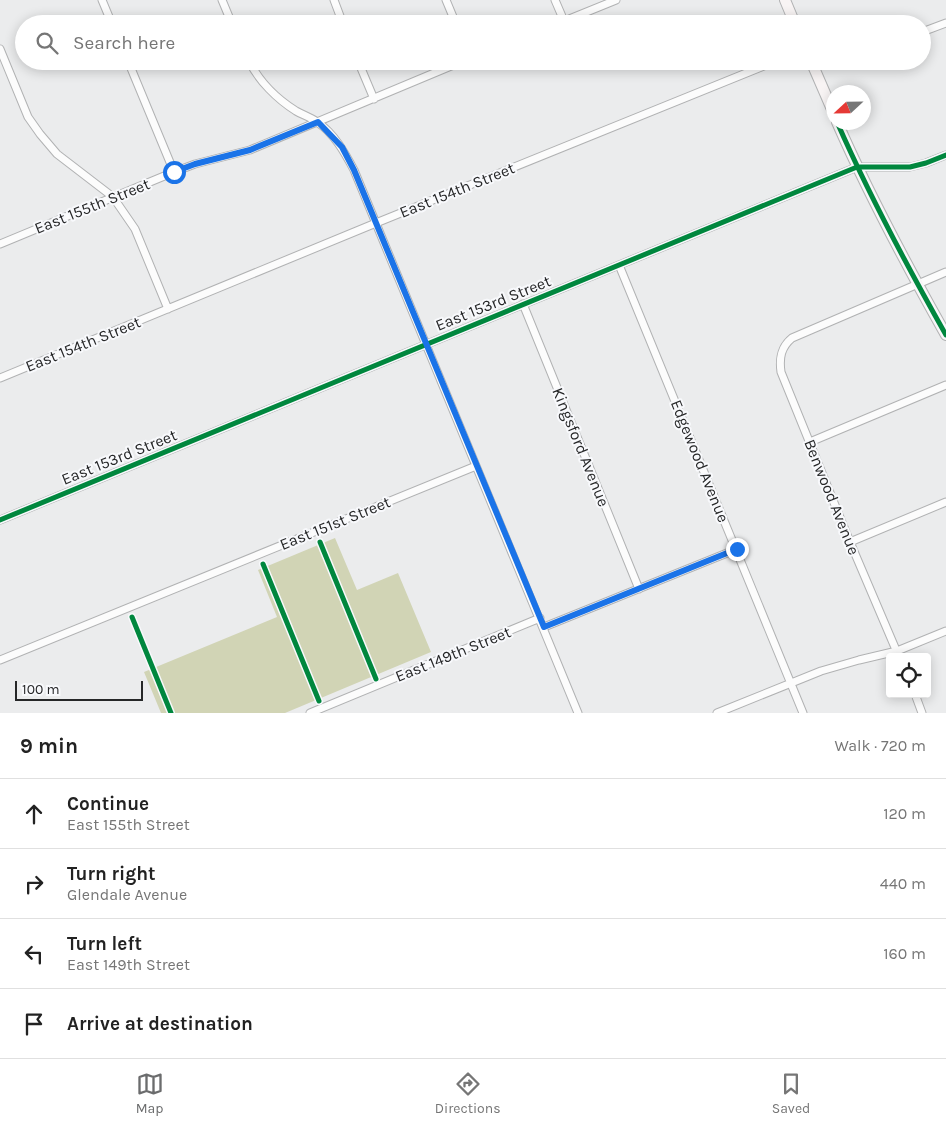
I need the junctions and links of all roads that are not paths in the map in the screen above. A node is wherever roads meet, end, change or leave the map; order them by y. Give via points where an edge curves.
1 (102, 0) edge
2 (222, 0) edge
3 (334, 0) edge
4 (446, 0) edge
5 (556, 0) edge
6 (616, 0) edge
7 (785, 0) edge
8 (108, 15) edge
9 (228, 15) edge
10 (340, 15) edge
11 (452, 15) edge
12 (559, 15) edge
13 (578, 15) edge
14 (791, 15) edge
15 (946, 22) edge
16 (931, 28) edge
17 (0, 49) edge
18 (132, 70) edge
19 (254, 70) edge
20 (362, 70) edge
21 (442, 70) edge
22 (754, 70) edge
23 (815, 70) edge
24 (826, 96) edge
25 (374, 99) junction
26 (318, 122) junction
27 (841, 130) edge
28 (946, 155) edge
29 (857, 167) junction
30 (174, 172) junction
31 (113, 197) junction
32 (376, 223) junction
33 (0, 244) edge
34 (619, 264) junction
35 (946, 272) edge
36 (917, 284) junction
37 (523, 304) junction
38 (168, 309) junction
39 (946, 335) edge
40 (426, 344) junction
41 (0, 378) edge
42 (946, 385) edge
43 (810, 442) junction
44 (476, 466) junction
45 (946, 502) edge
46 (0, 520) edge
47 (850, 542) junction
48 (737, 549) junction
49 (639, 589) junction
50 (540, 618) junction
51 (544, 627) junction
52 (946, 631) edge
53 (898, 653) edge
54 (900, 653) edge
55 (886, 656) edge
56 (0, 660) edge
57 (791, 683) junction
58 (916, 698) edge
59 (310, 713) edge
60 (578, 713) edge
61 (717, 713) edge
62 (803, 713) edge
63 (922, 713) edge

1 - 8 street
2 - 9 street
3 - 10 street
4 - 11 street
5 - 12 street
6 - 13 street
7 - 14 main road
15 - 16 street
17 - 31 street via 28,117 40,134 57,154
18 - 30 street
19 - 26 street via 295,110
20 - 25 street
21 - 25 street, East 155th Street
22 - 32 street, East 154th Street
23 - 24 main road
25 - 26 street, East 155th Street
26 - 30 street, East 155th Street via 250,150
26 - 32 street via 342,147
27 - 29 main road
28 - 29 street, East 153rd Street via 910,167
29 - 34 street, East 153rd Street
29 - 36 main road
30 - 31 street, East 155th Street
31 - 33 street, East 155th Street
31 - 38 street via 135,229
32 - 38 street, East 154th Street
32 - 40 street
34 - 37 street, East 153rd Street
34 - 48 street, Edgewood Avenue
35 - 36 street
36 - 39 main road
36 - 43 street, Benwood Avenue via 786,343 780,362 781,372
37 - 40 street, East 153rd Street
37 - 49 street, Kingsford Avenue
38 - 41 street, East 154th Street
40 - 44 street
40 - 46 street, East 153rd Street
42 - 43 street
43 - 47 street, Benwood Avenue
44 - 50 street
44 - 56 street, East 151st Street
45 - 47 street
47 - 53 street, Benwood Avenue
48 - 49 street
48 - 57 street, Edgewood Avenue
49 - 51 street
50 - 51 street
50 - 59 street, East 149th Street
51 - 60 street
52 - 54 street
55 - 57 street via 859,660
57 - 61 street
57 - 62 street, Edgewood Avenue
58 - 63 street

